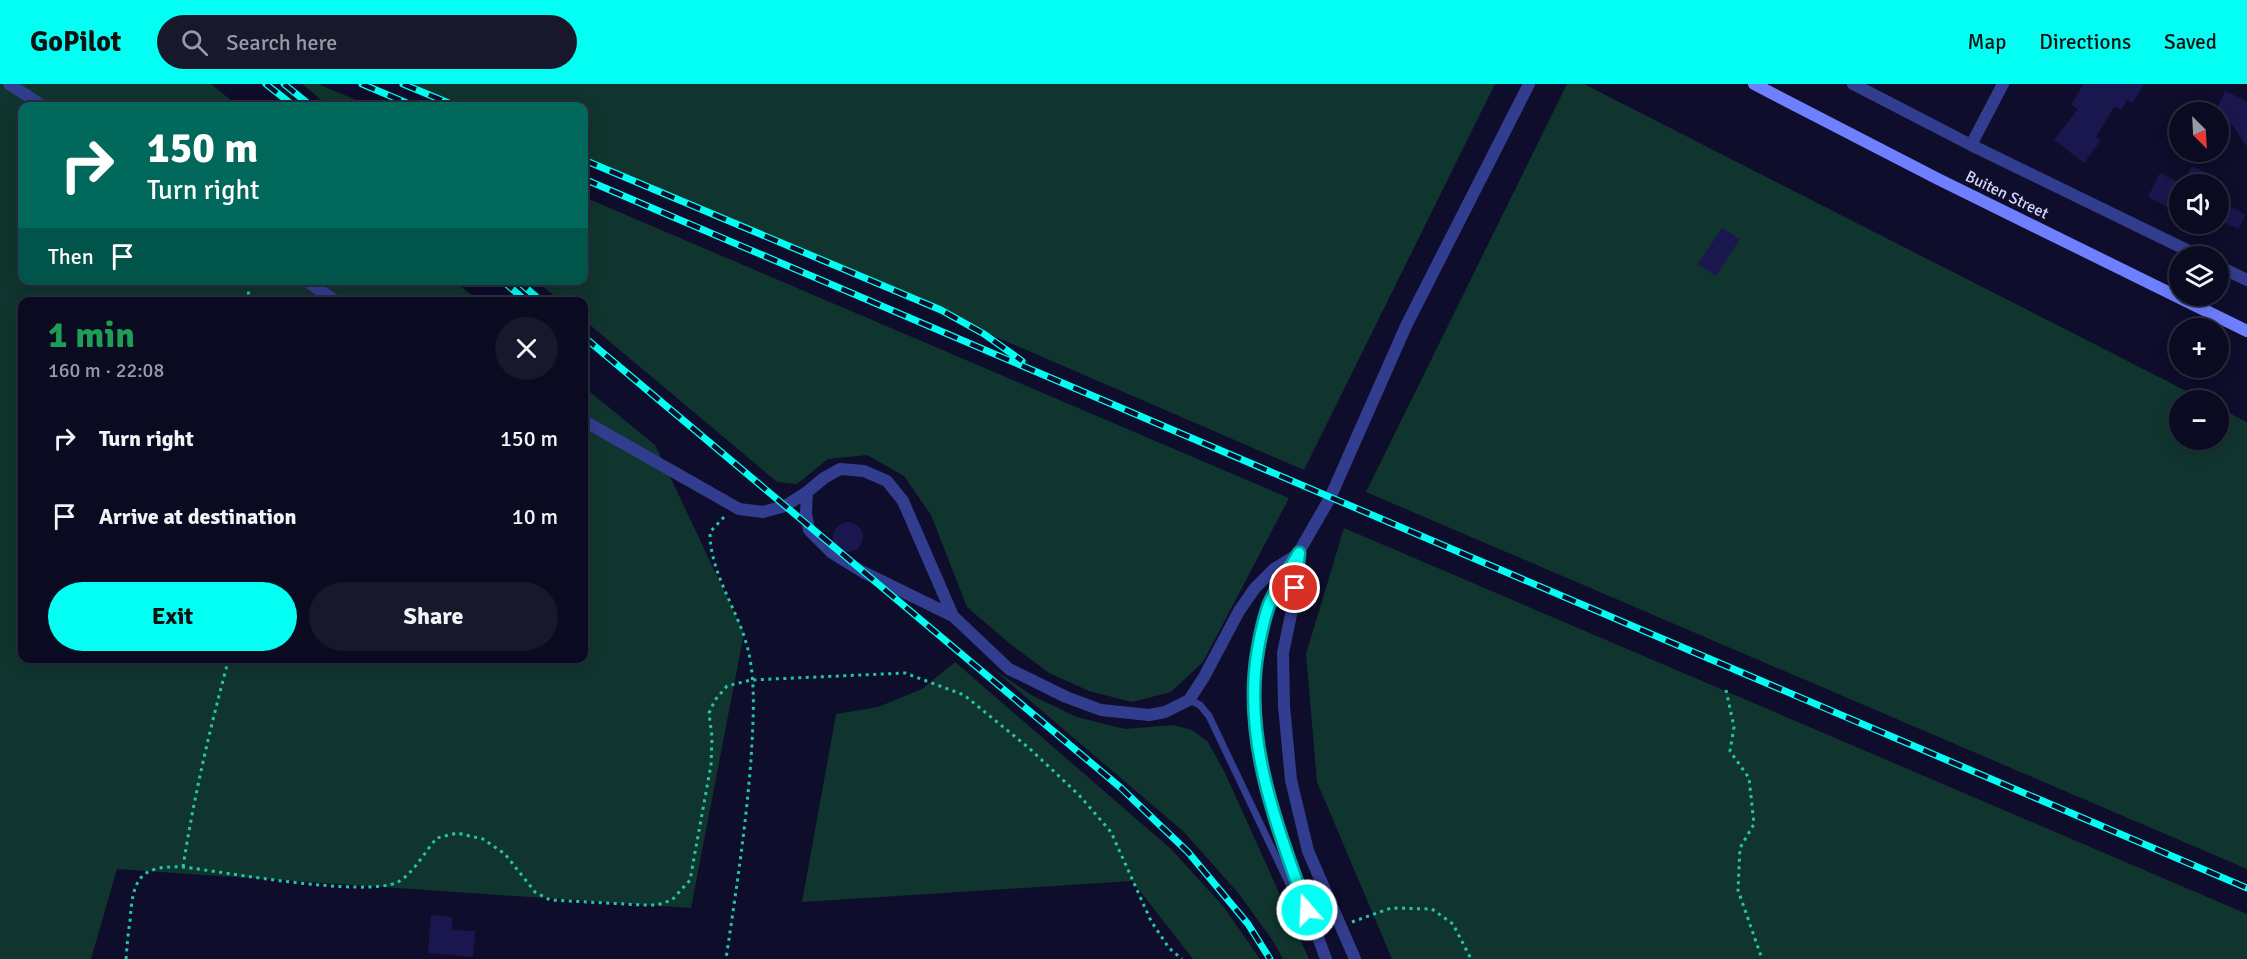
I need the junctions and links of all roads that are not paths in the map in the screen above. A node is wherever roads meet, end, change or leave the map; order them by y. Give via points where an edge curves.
1 (9, 84) edge
2 (1529, 84) edge
3 (1754, 84) edge
4 (1853, 84) edge
5 (2003, 84) edge
6 (37, 102) edge
7 (1971, 145) junction
8 (2178, 246) edge
9 (2229, 271) edge
10 (2247, 280) edge
11 (312, 285) edge
12 (330, 297) edge
13 (2247, 332) edge
14 (588, 423) edge
15 (807, 492) junction
16 (1299, 553) junction
17 (953, 616) junction
18 (1189, 700) junction
19 (1325, 959) edge
20 (1355, 959) edge

1 - 6 street
2 - 16 street via 1406,326 1330,498
3 - 13 street, Buiten Street
4 - 7 street, Buiten Street
5 - 7 street
7 - 8 street, Buiten Street
9 - 10 street
11 - 12 street
14 - 15 street via 739,509 764,512
15 - 17 street via 809,530 832,554
15 - 17 street via 840,469 864,471 887,481 903,501
16 - 18 street via 1274,568 1255,588
16 - 19 street via 1270,602 1261,633 1254,674 1256,738 1266,790
16 - 20 street via 1283,653 1291,780 1308,851
17 - 18 street via 1009,669 1092,707 1149,715
18 - 19 lane via 1209,716

